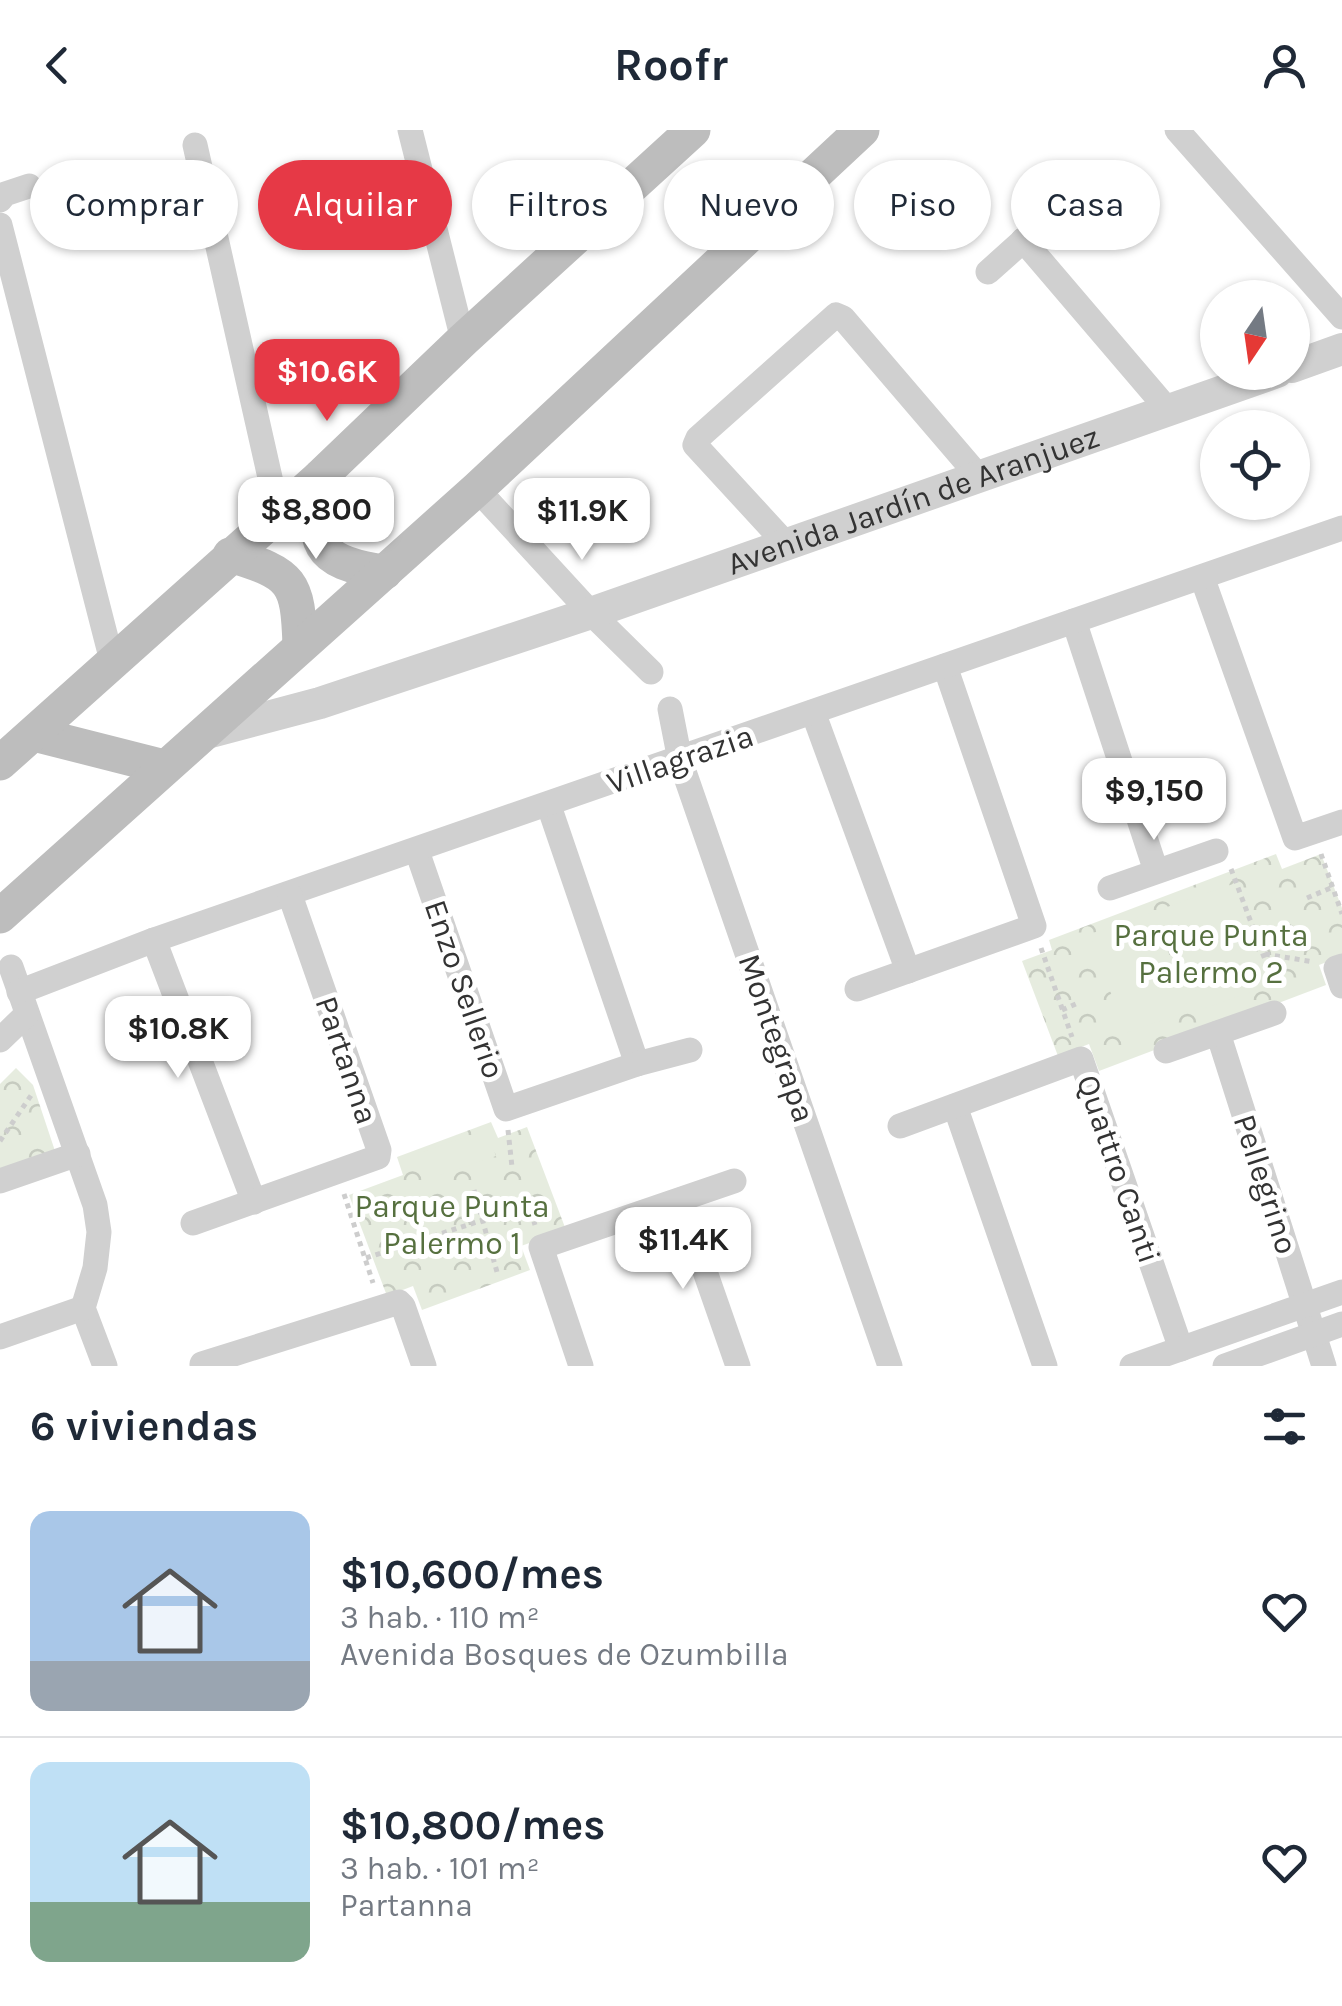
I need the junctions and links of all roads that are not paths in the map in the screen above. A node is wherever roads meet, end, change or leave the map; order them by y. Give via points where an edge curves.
1 (410, 130) edge
2 (693, 130) edge
3 (862, 130) edge
4 (1177, 130) edge
5 (195, 146) dead end
6 (30, 186) dead end
7 (0, 200) edge
8 (0, 224) edge
9 (1013, 250) edge
10 (1032, 250) edge
11 (988, 272) dead end
12 (1342, 316) edge
13 (463, 340) junction
14 (1342, 349) edge
15 (1310, 361) edge
16 (1228, 390) edge
17 (1169, 412) junction
18 (320, 476) junction
19 (980, 478) junction
20 (476, 490) junction
21 (278, 513) junction
22 (1340, 537) edge
23 (787, 544) junction
24 (230, 555) junction
25 (385, 572) junction
26 (1202, 577) junction
27 (591, 613) junction
28 (1074, 621) junction
29 (300, 646) junction
30 (112, 661) junction
31 (945, 666) junction
32 (651, 672) dead end
33 (670, 708) dead end
34 (813, 712) junction
35 (34, 734) junction
36 (203, 734) junction
37 (680, 760) junction
38 (0, 763) edge
39 (164, 768) junction
40 (549, 806) junction
41 (1342, 822) edge
42 (417, 851) junction
43 (1216, 852) road end
44 (1156, 872) junction
45 (1110, 888) dead end
46 (290, 896) junction
47 (0, 916) edge
48 (154, 940) junction
49 (908, 971) junction
50 (857, 989) dead end
51 (19, 991) junction
52 (1274, 1014) road end
53 (1218, 1032) junction
54 (0, 1040) edge
55 (690, 1050) dead end
56 (1166, 1051) dead end
57 (637, 1064) junction
58 (955, 1106) junction
59 (900, 1126) dead end
60 (78, 1154) junction
61 (0, 1181) edge
62 (734, 1181) dead end
63 (680, 1200) junction
64 (254, 1202) junction
65 (194, 1223) dead end
66 (1342, 1292) edge
67 (1304, 1304) junction
68 (83, 1308) junction
69 (1342, 1324) edge
70 (1314, 1335) junction
71 (0, 1336) edge
72 (1181, 1349) junction
73 (266, 1355) edge
74 (202, 1364) edge
75 (105, 1366) edge
76 (424, 1366) edge
77 (581, 1366) edge
78 (738, 1366) edge
79 (890, 1366) edge
80 (1045, 1366) edge
81 (1132, 1366) edge
82 (1225, 1366) edge
83 (1324, 1366) edge

1 - 13 street
2 - 13 main road
3 - 20 main road
4 - 12 street
5 - 21 street
6 - 7 street
8 - 30 street
9 - 11 street
10 - 17 street
13 - 18 main road
14 - 15 street
16 - 17 street, Avenida Jardín de Aranjuez
17 - 19 street, Avenida Jardín de Aranjuez
18 - 21 main road
18 - 25 main road via 315,524 325,552 348,567
19 - 23 street, Avenida Jardín de Aranjuez
19 - 23 street via 836,314 695,445
20 - 25 main road
20 - 27 street
21 - 24 main road
22 - 26 street, Villagrazia
23 - 27 street, Avenida Jardín de Aranjuez
24 - 29 main road via 288,578 299,607
24 - 30 main road
25 - 29 main road
26 - 28 street, Villagrazia
26 - 41 street via 1295,838
27 - 32 street
27 - 36 street, Avenida Jardín de Aranjuez via 320,703
28 - 31 street, Villagrazia
28 - 44 street
29 - 36 main road
30 - 35 main road
31 - 34 street, Villagrazia
31 - 49 street via 1034,926
33 - 37 street, Montegrapa
34 - 37 street, Villagrazia
34 - 49 street
35 - 38 main road
35 - 39 main road
36 - 39 main road
37 - 40 street, Villagrazia
37 - 79 street, Montegrapa
39 - 47 main road
40 - 42 street, Villagrazia
40 - 57 street
42 - 46 street, Villagrazia
42 - 57 street, Enzo Sellerio via 506,1109
43 - 44 street
44 - 45 street
46 - 48 street, Villagrazia
46 - 64 street, Partanna via 379,1150 378,1157
48 - 51 street, Villagrazia
48 - 64 street
49 - 50 street
51 - 54 street
51 - 60 street
52 - 53 street
53 - 56 street
53 - 67 street, Pellegrino
55 - 57 street, Enzo Sellerio
58 - 59 street, Quattro Canti
58 - 72 street, Quattro Canti via 1081,1060
58 - 80 street
60 - 61 street
60 - 68 street via 99,1232
62 - 63 street
63 - 77 street via 541,1247
63 - 78 street
64 - 65 street, Partanna
66 - 67 street
67 - 70 street, Pellegrino
67 - 72 street
68 - 71 street
68 - 75 street
69 - 70 street
70 - 82 street
70 - 83 street, Pellegrino
72 - 81 street
73 - 74 street
73 - 76 street via 399,1302

